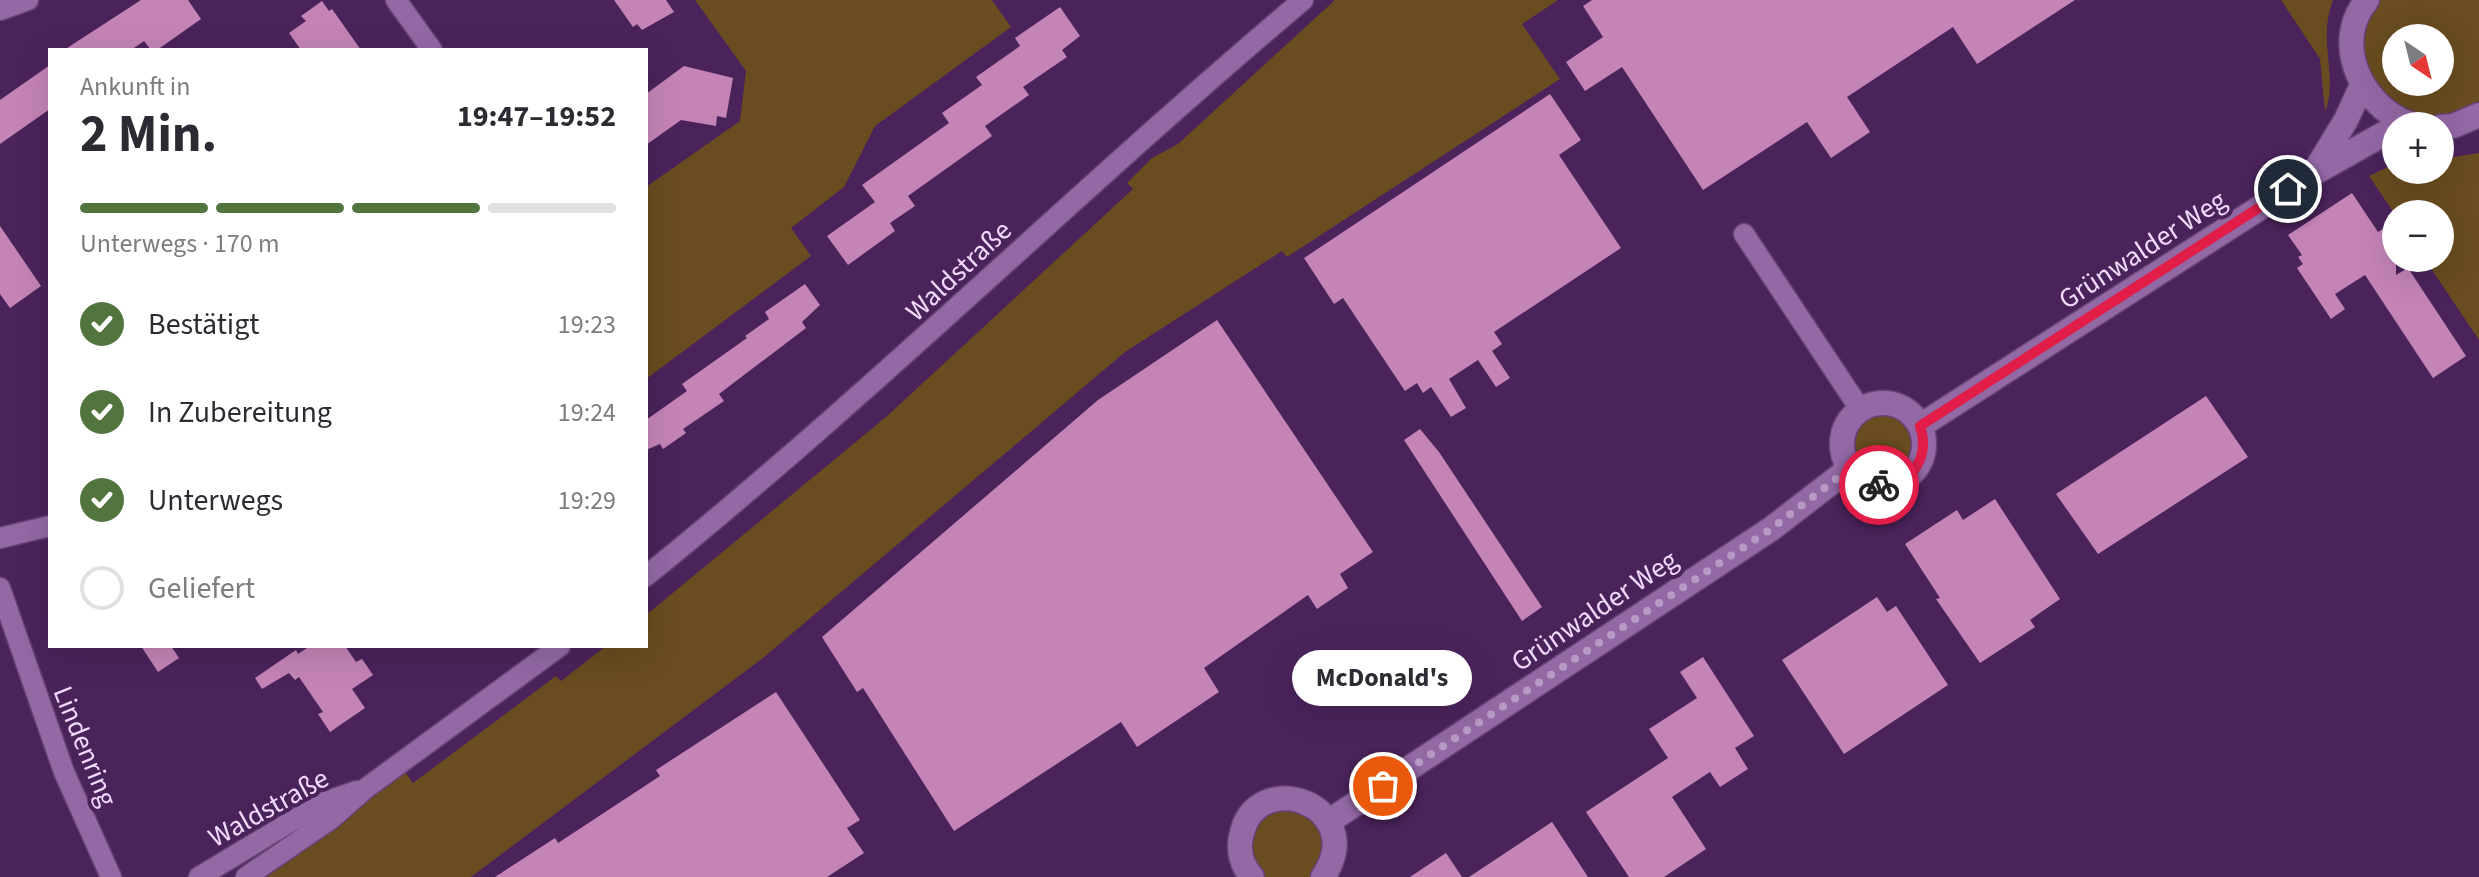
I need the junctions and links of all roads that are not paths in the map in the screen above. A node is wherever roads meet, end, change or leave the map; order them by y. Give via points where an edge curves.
1 (28, 0) edge
2 (396, 0) edge
3 (1303, 0) edge
4 (2364, 2) edge
5 (0, 10) edge
6 (431, 48) edge
7 (2362, 85) junction
8 (2387, 112) edge
9 (2479, 115) edge
10 (2454, 126) edge
11 (2382, 137) edge
12 (2314, 173) junction
13 (1744, 234) dead end
14 (1860, 409) junction
15 (1920, 426) junction
16 (1849, 469) junction
17 (48, 526) edge
18 (0, 538) edge
19 (648, 574) edge
20 (1, 597) edge
21 (557, 648) edge
22 (365, 789) junction
23 (1328, 822) junction
24 (1247, 876) edge
25 (111, 877) edge
26 (199, 877) edge
27 (246, 877) edge
28 (1323, 877) edge

1 - 5 street
2 - 6 street
3 - 19 street, Waldstraße via 1111,166 863,395
4 - 7 main road via 2353,31 2353,59
7 - 8 main road
7 - 12 main road, Grünwalder Weg
9 - 10 main road
11 - 12 main road, Grünwalder Weg
12 - 15 main road, Grünwalder Weg
13 - 14 street
14 - 15 main road via 1900,406
14 - 16 main road via 1843,430 1843,457
15 - 16 main road via 1923,453 1907,478 1875,485
16 - 23 main road, Grünwalder Weg via 1771,529
17 - 18 street
20 - 25 street, Lindenring via 64,772
21 - 22 street, Waldstraße
22 - 26 street, Waldstraße via 322,803
22 - 27 street, Waldstraße
23 - 24 main road via 1298,799 1259,807 1242,829 1239,844
23 - 28 main road via 1335,849

